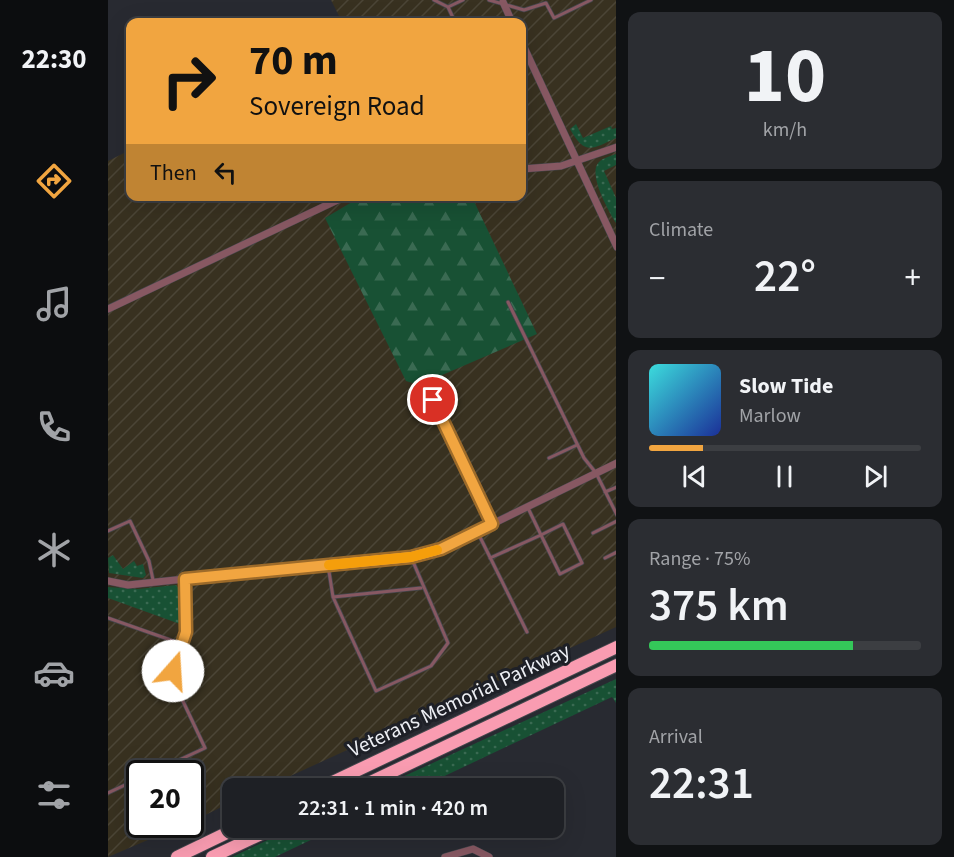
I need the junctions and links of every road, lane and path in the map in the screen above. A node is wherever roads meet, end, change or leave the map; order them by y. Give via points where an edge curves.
1 (434, 0) edge
2 (463, 0) edge
3 (489, 0) edge
4 (591, 0) edge
5 (503, 1) edge
6 (547, 2) edge
7 (448, 7) junction
8 (453, 18) edge
9 (510, 18) edge
10 (526, 51) edge
11 (616, 147) edge
12 (578, 161) junction
13 (526, 168) edge
14 (335, 201) edge
15 (616, 247) edge
16 (508, 302) dead end
17 (108, 309) edge
18 (433, 400) dead end
19 (577, 445) junction
20 (549, 458) dead end
21 (616, 463) edge
22 (596, 473) junction
23 (616, 487) edge
24 (605, 492) junction
25 (527, 506) junction
26 (616, 515) edge
27 (616, 521) edge
28 (492, 524) junction
29 (108, 531) edge
30 (477, 531) junction
31 (593, 533) dead end
32 (541, 535) junction
33 (616, 552) edge
34 (411, 557) junction
35 (490, 558) junction
36 (605, 558) dead end
37 (328, 565) junction
38 (185, 579) junction
39 (108, 581) edge
40 (153, 582) junction
41 (422, 588) junction
42 (333, 597) junction
43 (108, 618) edge
44 (527, 632) dead end
45 (182, 644) junction
46 (616, 647) edge
47 (616, 665) edge
48 (179, 760) edge
49 (341, 778) edge
50 (379, 778) edge
51 (126, 785) edge
52 (108, 793) edge
53 (222, 835) edge
54 (253, 838) edge
55 (177, 857) edge
56 (213, 857) edge
57 (445, 857) edge
58 (489, 857) edge

1 - 7 lane
2 - 7 lane
3 - 5 lane
4 - 6 lane via 554,18
5 - 6 lane via 524,10
5 - 9 street
7 - 8 lane
10 - 12 street
11 - 12 street
12 - 13 street
12 - 15 street
14 - 17 street
16 - 19 lane
18 - 28 lane
19 - 20 lane
19 - 22 lane
21 - 22 street
22 - 24 lane
22 - 25 street
23 - 24 lane
24 - 26 lane
25 - 28 street
25 - 32 lane
27 - 31 lane
28 - 30 street
29 - 40 lane via 130,521
30 - 34 street via 441,549
30 - 35 lane
32 - 32 lane via 560,574 582,564 563,524
32 - 35 lane
33 - 36 lane
34 - 37 street
34 - 41 lane
35 - 44 lane
37 - 38 street
37 - 42 lane
38 - 40 street
38 - 45 lane via 188,615
39 - 40 street via 124,585
41 - 42 lane
41 - 42 lane via 448,643 431,666 376,691
43 - 45 lane
45 - 48 lane via 173,680 205,748
46 - 49 highway, Veterans Memorial Parkway
47 - 50 highway, Veterans Memorial Parkway
51 - 52 lane
53 - 55 highway
54 - 56 highway
57 - 58 street via 473,849

